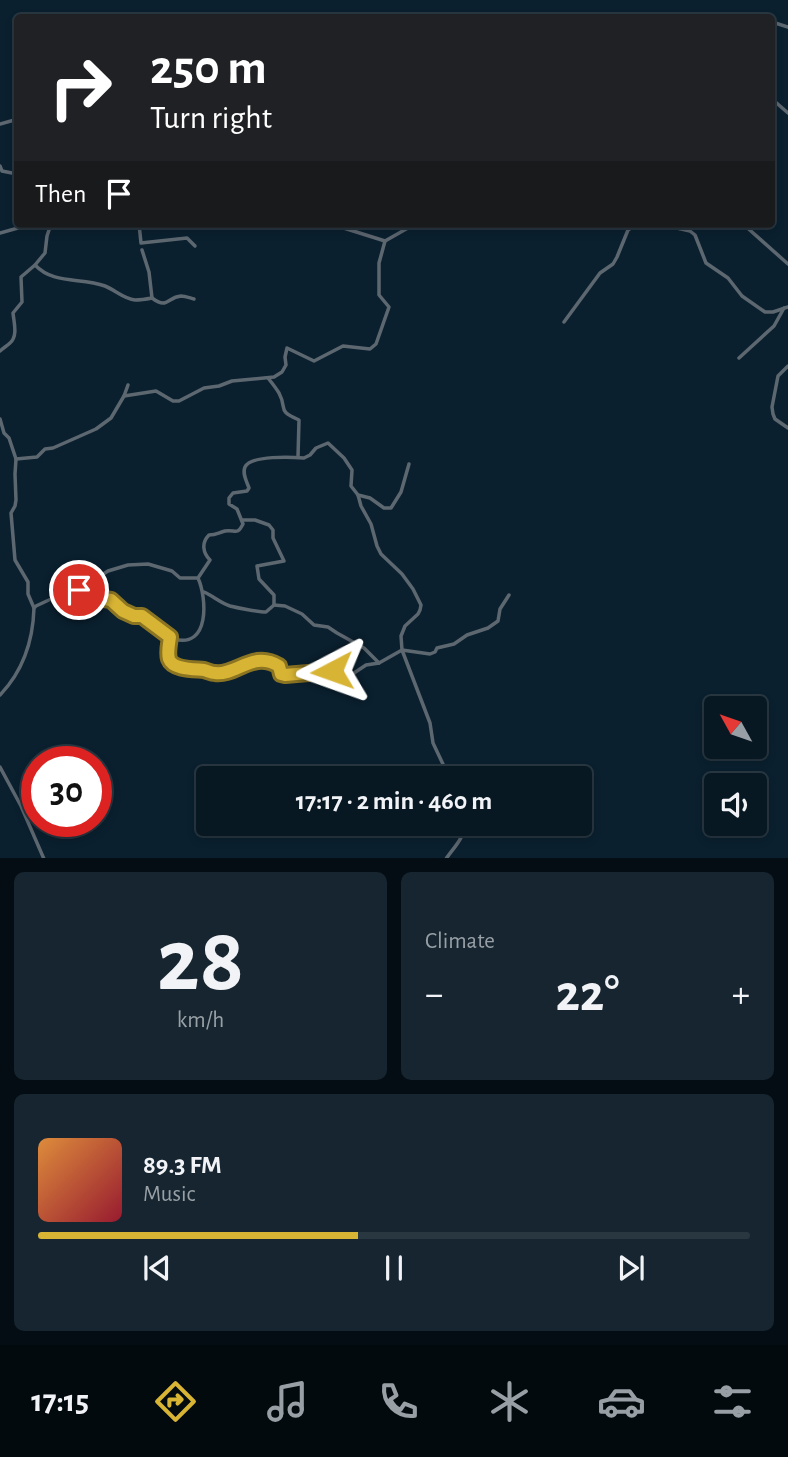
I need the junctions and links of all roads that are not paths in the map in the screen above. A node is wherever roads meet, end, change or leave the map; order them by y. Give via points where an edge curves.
1 (0, 166) edge
2 (14, 172) edge
3 (18, 228) edge
4 (50, 228) edge
5 (139, 228) edge
6 (343, 228) edge
7 (408, 228) edge
8 (631, 228) edge
9 (677, 228) edge
10 (748, 228) edge
11 (0, 233) edge
12 (384, 241) junction
13 (195, 246) dead end
14 (142, 250) dead end
15 (788, 262) edge
16 (35, 265) junction
17 (152, 298) junction
18 (194, 299) dead end
19 (786, 307) edge
20 (564, 322) dead end
21 (1, 349) edge
22 (739, 358) dead end
23 (788, 366) edge
24 (268, 378) junction
25 (128, 385) dead end
26 (124, 396) junction
27 (0, 419) edge
28 (788, 428) edge
29 (298, 457) junction
30 (16, 458) junction
31 (409, 464) dead end
32 (358, 495) junction
33 (242, 520) junction
34 (198, 578) junction
35 (79, 590) junction
36 (204, 592) junction
37 (509, 595) dead end
38 (274, 605) junction
39 (34, 608) junction
40 (170, 637) junction
41 (402, 650) junction
42 (379, 663) junction
43 (0, 695) edge
44 (444, 766) edge
45 (0, 767) edge
46 (462, 836) edge
47 (44, 858) edge
48 (447, 858) edge

1 - 2 street via 6,173
3 - 11 street
4 - 16 street via 45,253
5 - 13 street via 141,243 187,238
6 - 12 street
7 - 12 street
8 - 20 street via 617,257
9 - 19 street via 695,235 706,263 728,278 742,296 765,312
10 - 15 street
12 - 24 street via 379,295 389,307 376,344 370,349 343,346 314,361 286,348 285,369
14 - 17 street
16 - 17 street via 51,276 103,285 132,300
16 - 21 street via 21,277 22,302 13,313 15,335
17 - 18 street via 166,304 180,296
19 - 22 street via 774,326
23 - 28 street via 778,376 772,407 775,419
24 - 26 street via 204,388 179,401 156,391
24 - 29 street via 279,392 283,410 299,420
25 - 26 street
26 - 30 street via 111,418 96,429 45,449 37,457
27 - 30 street
29 - 32 street via 328,443 352,470 351,485
29 - 33 street via 261,459 245,467 249,488 229,498
30 - 39 street via 12,538 15,560 28,582
31 - 32 street via 391,508
32 - 41 street via 381,554 402,574 421,605 405,626
33 - 34 street via 237,532 205,538 210,560
33 - 38 street via 270,525 273,530 284,561 257,566 259,579 274,595
34 - 35 street via 180,578 164,568 138,564 117,567
34 - 36 street
35 - 39 street
35 - 40 street via 142,616
36 - 38 street via 258,612
36 - 40 street via 202,627 186,639
37 - 41 street via 498,621 488,628 430,654
38 - 42 street via 328,627 364,648
39 - 43 street via 25,660
40 - 42 street via 171,663 216,674 268,661 285,675 332,671 341,677
41 - 42 street
41 - 44 street
45 - 47 street
46 - 48 street

